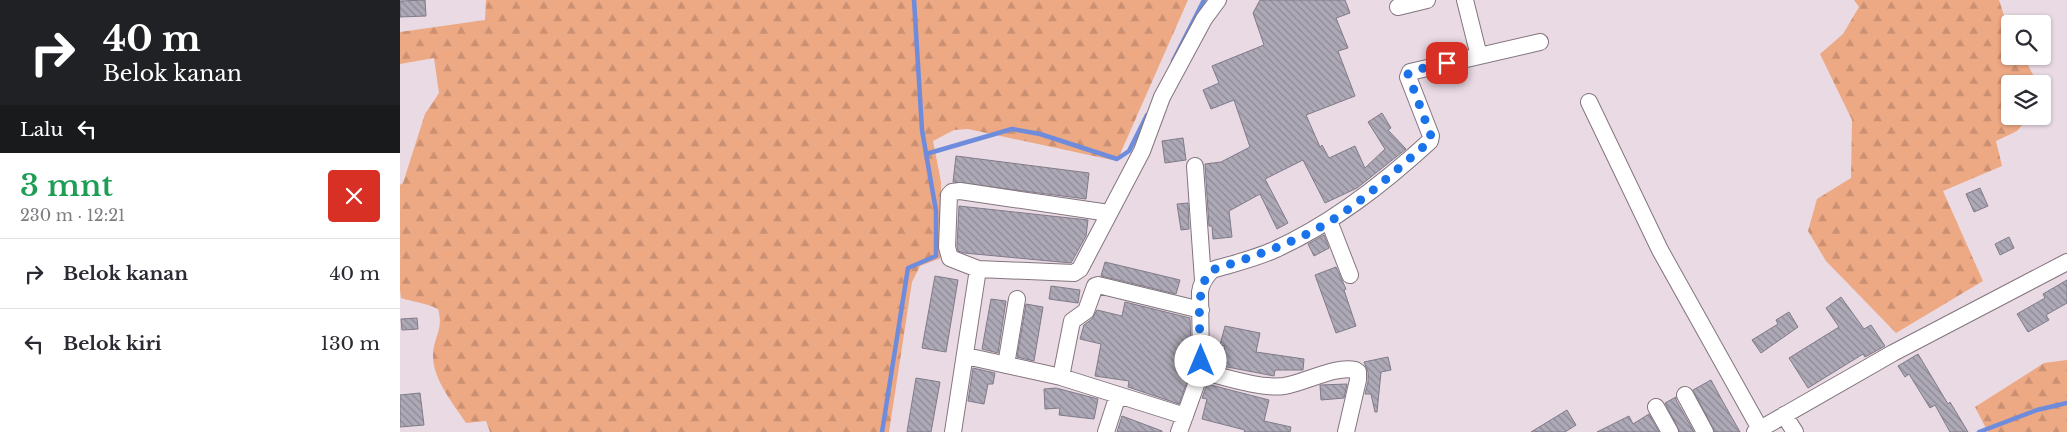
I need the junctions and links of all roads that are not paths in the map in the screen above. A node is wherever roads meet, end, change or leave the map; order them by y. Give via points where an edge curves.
1 (1218, 0) edge
2 (1427, 0) edge
3 (1465, 0) edge
4 (1398, 7) dead end
5 (1540, 42) dead end
6 (1479, 56) junction
7 (1589, 102) dead end
8 (1195, 166) dead end
9 (1109, 213) junction
10 (1329, 221) junction
11 (2067, 262) edge
12 (978, 269) junction
13 (2067, 270) edge
14 (2046, 272) junction
15 (1350, 275) dead end
16 (1203, 280) junction
17 (1018, 299) dead end
18 (1200, 310) junction
19 (966, 356) junction
20 (1006, 365) junction
21 (1201, 371) junction
22 (1061, 377) junction
23 (1118, 395) junction
24 (1685, 395) dead end
25 (1656, 407) dead end
26 (1185, 416) junction
27 (1784, 416) junction
28 (1758, 431) edge
29 (953, 432) edge
30 (1106, 432) edge
31 (1179, 432) edge
32 (1346, 432) edge
33 (1670, 432) edge
34 (1705, 432) edge
35 (1795, 432) edge

1 - 9 street via 1204,19 1162,97 1142,151
2 - 4 street
3 - 6 street
5 - 6 street
6 - 10 street via 1410,72 1408,77 1431,136 1430,141
7 - 28 street via 1660,250
8 - 16 street
9 - 12 street via 1084,262 1074,273
9 - 12 street via 960,190 952,192 948,195 950,258
10 - 15 street
10 - 16 street via 1272,251 1212,270
11 - 14 street
12 - 19 street
13 - 14 street
14 - 27 street via 1893,353
16 - 18 street
17 - 20 street
18 - 21 street
18 - 22 street via 1095,286 1086,311 1072,321
19 - 20 street
19 - 29 street
20 - 22 street
21 - 26 street
21 - 32 street via 1283,386 1341,370 1355,370 1358,380
22 - 23 street
23 - 26 street
23 - 30 street
24 - 34 street
25 - 33 street
26 - 31 street
27 - 28 street
27 - 35 street

